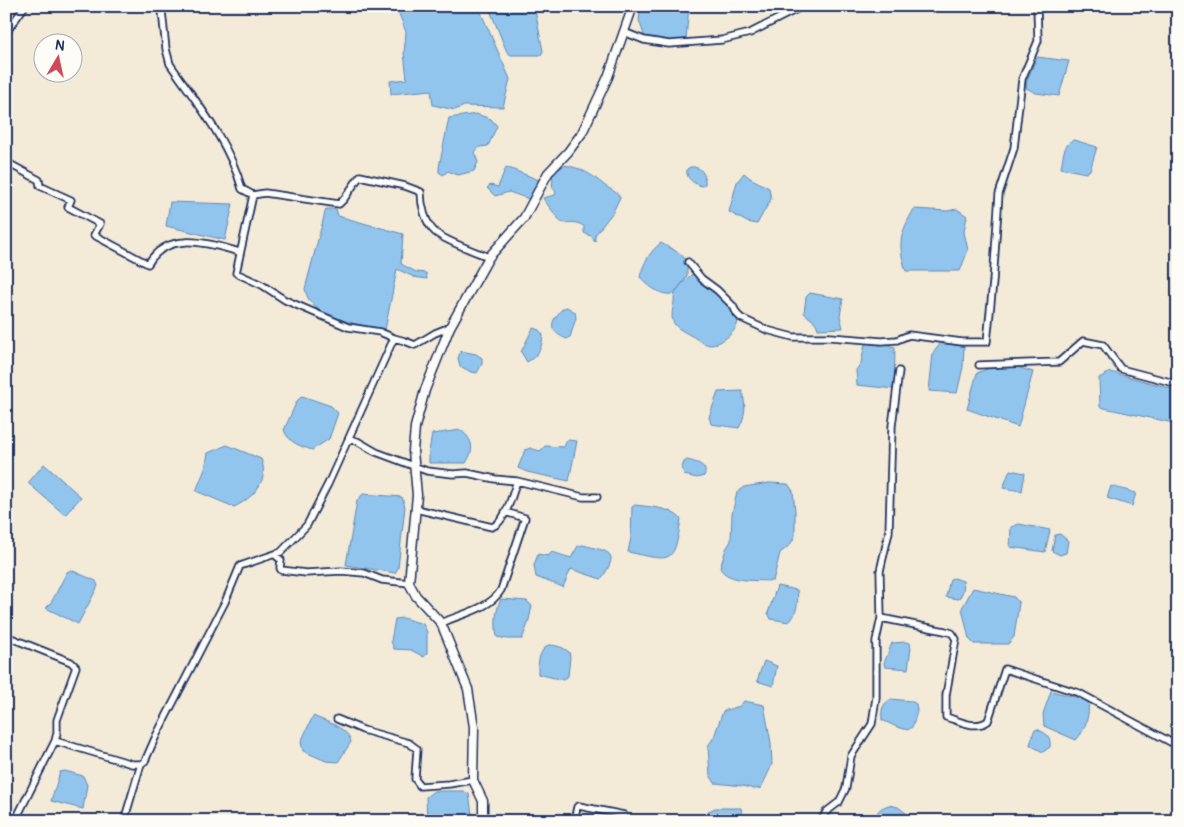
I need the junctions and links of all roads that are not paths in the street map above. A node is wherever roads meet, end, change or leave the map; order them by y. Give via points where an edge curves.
1 (25, 6) edge
2 (159, 6) edge
3 (633, 6) edge
4 (803, 6) edge
5 (1036, 6) edge
6 (624, 32) junction
7 (6, 36) edge
8 (6, 162) edge
9 (253, 195) junction
10 (240, 252) junction
11 (490, 258) junction
12 (688, 262) dead end
13 (450, 327) junction
14 (394, 338) junction
15 (980, 365) dead end
16 (900, 371) dead end
17 (1178, 384) edge
18 (349, 439) junction
19 (415, 467) junction
20 (517, 481) junction
21 (597, 497) dead end
22 (416, 509) junction
23 (505, 512) junction
24 (275, 555) junction
25 (409, 582) junction
26 (881, 618) junction
27 (441, 623) junction
28 (6, 636) edge
29 (337, 719) dead end
30 (55, 741) junction
31 (1178, 746) edge
32 (141, 764) junction
33 (473, 780) junction
34 (624, 815) dead end
35 (16, 821) edge
36 (124, 821) edge
37 (483, 821) edge
38 (574, 821) edge
39 (821, 821) edge

1 - 7 street
2 - 9 street via 170,64 220,138 242,189
3 - 6 street
4 - 6 street via 750,33 722,40 669,44 644,40
5 - 12 street via 1038,41 1022,79 1014,148 999,194 987,342 908,335 882,341 793,338 741,318
6 - 11 street via 582,134 548,173 524,218
8 - 10 street via 38,180 40,186 71,200 68,207 100,224 94,235 148,264 153,254 171,244 190,241
9 - 10 street
9 - 11 street via 265,192 338,204 360,176 405,186 421,192 421,204 435,232
10 - 14 street via 236,273 285,300 348,327 380,332
11 - 13 street
13 - 14 street via 415,345
13 - 19 street via 414,426
14 - 18 street
15 - 17 street via 1059,362 1083,341 1103,345 1121,368
16 - 26 street via 892,426 889,532 880,570
18 - 19 street
18 - 24 street via 307,525
19 - 20 street
19 - 22 street
20 - 21 street
20 - 23 street
22 - 23 street via 492,527 498,525
22 - 25 street
23 - 27 street via 525,518 496,599
24 - 25 street via 281,560 281,570 348,572
24 - 32 street via 240,566 201,650
25 - 27 street via 416,596
26 - 31 street via 945,631 956,639 946,695 946,717 975,726 988,721 1005,669 1079,693
26 - 39 street via 876,641 876,698 872,724 851,756 846,788 839,802 826,812
27 - 33 street via 468,690 474,727
28 - 30 street via 71,662 76,668 57,720
29 - 33 street via 409,743 417,749 415,779 420,786
30 - 32 street
30 - 35 street
32 - 36 street
33 - 37 street via 483,801
34 - 38 street via 579,806

